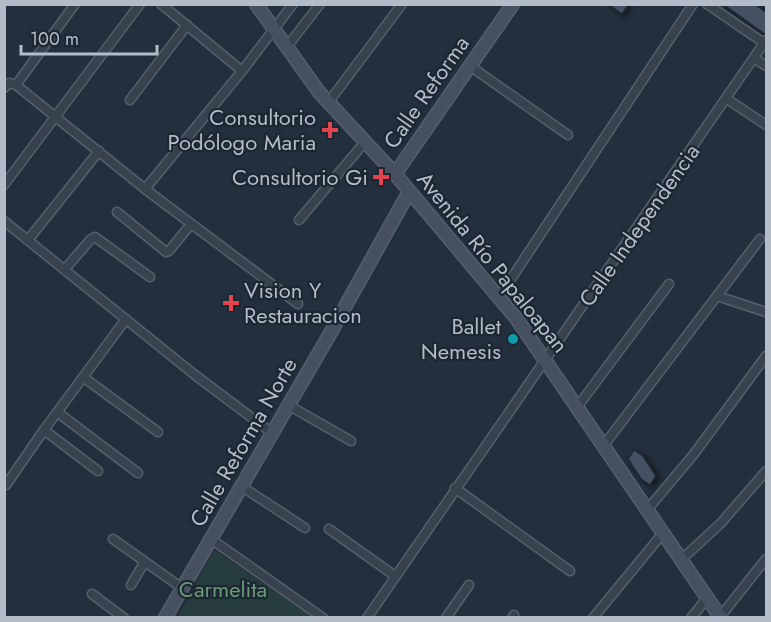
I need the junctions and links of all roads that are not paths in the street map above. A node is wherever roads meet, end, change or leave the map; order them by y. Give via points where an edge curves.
1 (75, 4) edge
2 (140, 4) edge
3 (161, 4) edge
4 (256, 4) edge
5 (293, 4) edge
6 (320, 4) edge
7 (402, 4) edge
8 (513, 4) edge
9 (693, 4) edge
10 (707, 4) edge
11 (187, 25) junction
12 (273, 30) junction
13 (765, 42) edge
14 (286, 48) junction
15 (754, 58) junction
16 (470, 66) junction
17 (766, 66) edge
18 (242, 71) junction
19 (10, 85) edge
20 (727, 99) junction
21 (130, 100) dead end
22 (328, 103) junction
23 (55, 115) junction
24 (766, 125) edge
25 (568, 135) dead end
26 (364, 142) junction
27 (99, 151) junction
28 (395, 174) junction
29 (4, 185) edge
30 (146, 189) junction
31 (409, 192) junction
32 (117, 212) dead end
33 (299, 220) dead end
34 (4, 221) edge
35 (191, 224) junction
36 (760, 239) dead end
37 (28, 240) junction
38 (65, 269) junction
39 (150, 277) dead end
40 (669, 284) dead end
41 (717, 296) junction
42 (499, 297) junction
43 (298, 304) dead end
44 (766, 312) edge
45 (126, 319) junction
46 (766, 356) edge
47 (545, 359) junction
48 (83, 378) junction
49 (288, 405) junction
50 (578, 406) junction
51 (57, 412) junction
52 (44, 430) junction
53 (158, 432) dead end
54 (272, 433) junction
55 (351, 441) dead end
56 (604, 445) junction
57 (98, 471) dead end
58 (766, 471) edge
59 (138, 472) dead end
60 (6, 485) dead end
61 (241, 486) junction
62 (455, 488) junction
63 (647, 510) junction
64 (305, 528) dead end
65 (329, 529) dead end
66 (663, 533) junction
67 (112, 539) dead end
68 (211, 539) junction
69 (766, 559) edge
70 (681, 560) junction
71 (144, 563) junction
72 (570, 571) dead end
73 (395, 576) junction
74 (131, 585) dead end
75 (470, 585) dead end
76 (182, 588) junction
77 (92, 594) dead end
78 (707, 598) junction
79 (720, 617) edge
80 (124, 618) edge
81 (165, 618) edge
82 (323, 618) edge
83 (367, 618) edge
84 (446, 618) edge
85 (593, 618) edge
86 (691, 618) edge

1 - 19 street
2 - 23 street
3 - 11 street
4 - 12 main road, Avenida Río Papaloapan
5 - 12 street
6 - 14 street
7 - 22 street
8 - 16 main road, Calle Reforma
9 - 42 street
10 - 13 street
11 - 18 street
11 - 21 street
12 - 14 main road, Avenida Río Papaloapan
12 - 18 street
13 - 15 street, Calle Independencia
14 - 22 main road, Avenida Río Papaloapan
15 - 17 street
15 - 20 street, Calle Independencia
16 - 25 street
16 - 28 main road, Calle Reforma
18 - 30 street
19 - 23 street
20 - 24 street
20 - 47 street, Calle Independencia
22 - 26 main road, Avenida Río Papaloapan
23 - 27 street
23 - 29 street
26 - 28 main road, Avenida Río Papaloapan
26 - 33 street
27 - 30 street
27 - 37 street
28 - 31 main road, Avenida Río Papaloapan
30 - 35 street
31 - 42 main road, Avenida Río Papaloapan
31 - 49 main road, Calle Reforma Norte
32 - 35 street via 166,252
34 - 37 street
35 - 43 street
36 - 41 street
37 - 38 street
38 - 39 street via 95,237
38 - 45 street
40 - 50 street
41 - 44 street
41 - 56 street
42 - 47 main road, Avenida Río Papaloapan
45 - 48 street
45 - 54 street
46 - 63 street
47 - 50 main road, Avenida Río Papaloapan
47 - 62 street, Calle Independencia
48 - 51 street
48 - 53 street
49 - 54 main road, Calle Reforma Norte
49 - 55 street
50 - 56 main road, Avenida Río Papaloapan
51 - 52 street
51 - 59 street
52 - 57 street
52 - 60 street
54 - 61 main road, Calle Reforma Norte
56 - 63 main road, Avenida Río Papaloapan
58 - 70 street via 721,523
61 - 64 street
61 - 68 main road, Calle Reforma Norte
62 - 72 street
62 - 73 street, Calle Independencia
63 - 66 main road, Avenida Río Papaloapan
65 - 73 street
66 - 70 main road, Avenida Río Papaloapan
66 - 85 street
67 - 71 street
68 - 76 main road, Calle Reforma Norte
68 - 82 street
69 - 79 street
70 - 78 main road, Avenida Río Papaloapan
71 - 74 street
71 - 76 street
73 - 83 street, Calle Independencia
75 - 84 street
76 - 81 main road, Calle Reforma Norte
77 - 80 street
78 - 79 main road, Avenida Río Papaloapan
78 - 86 street

